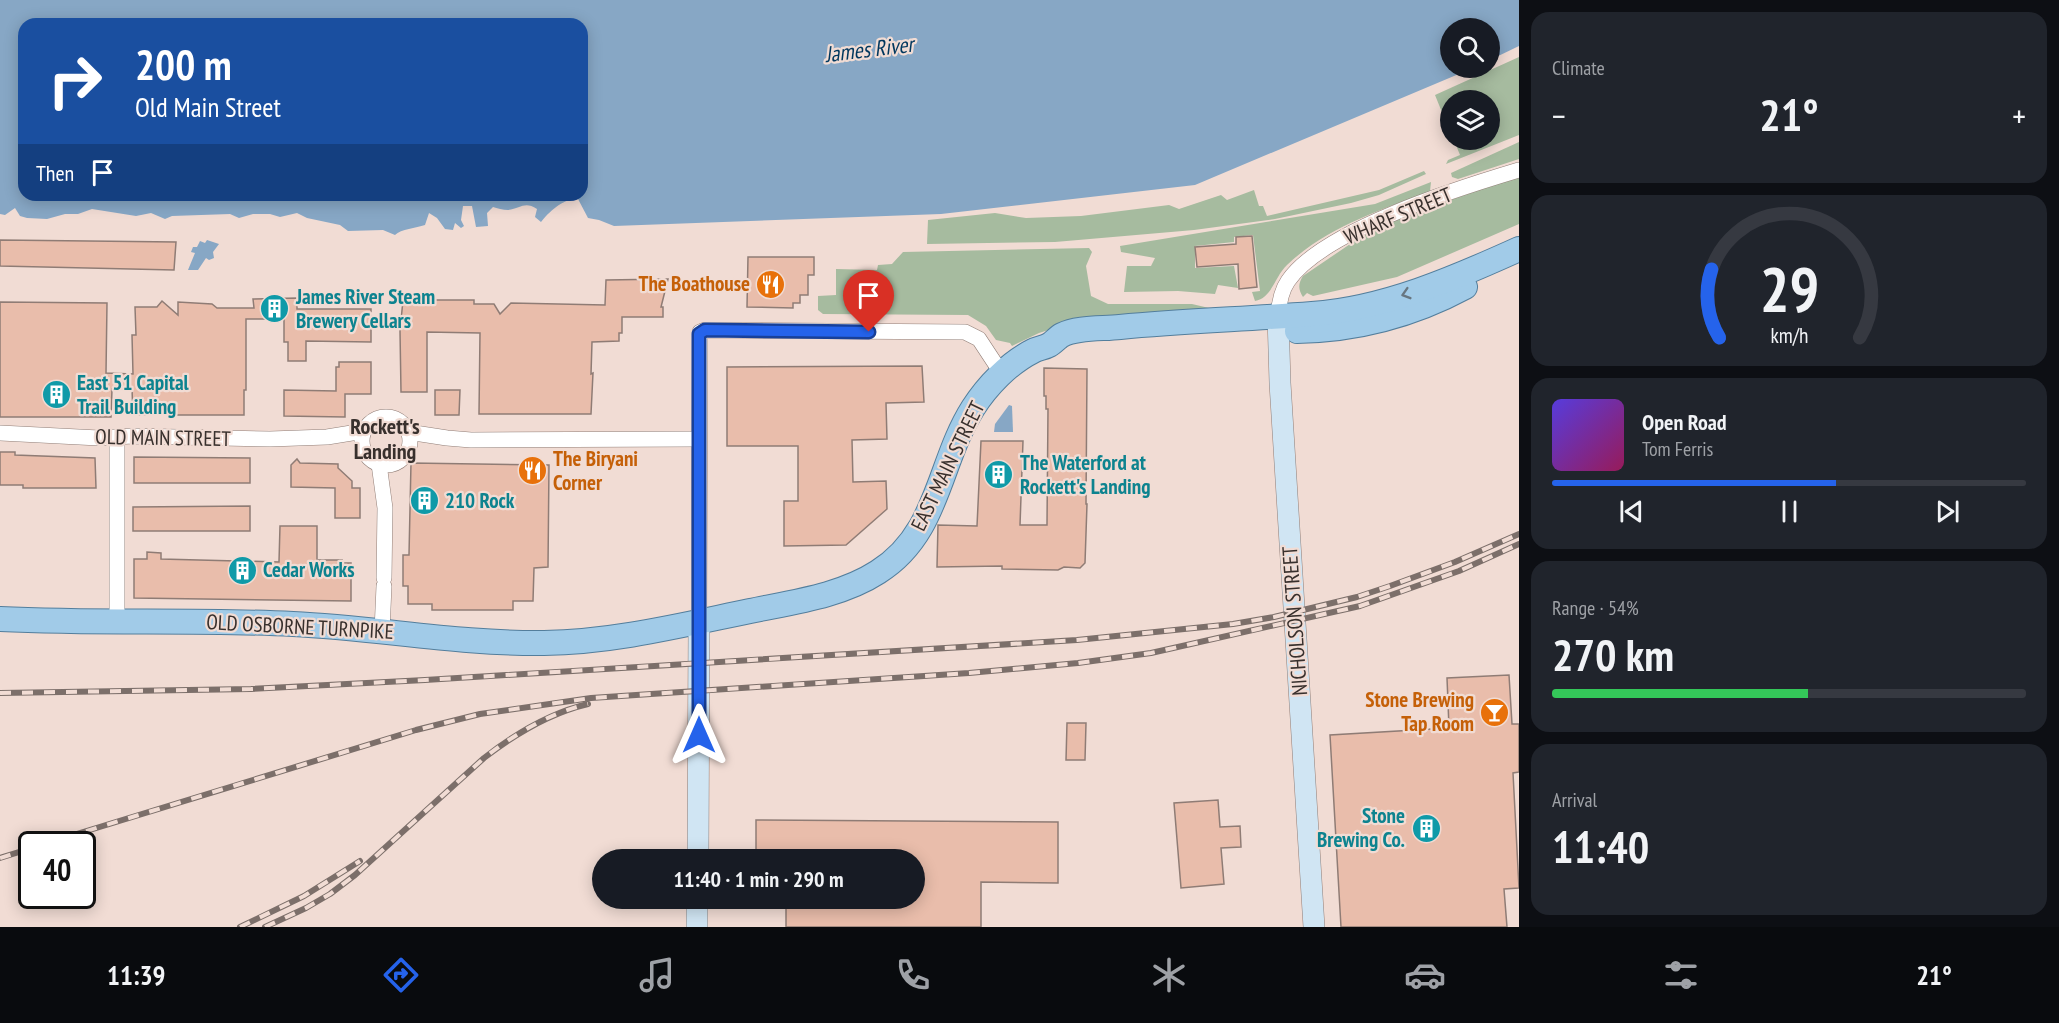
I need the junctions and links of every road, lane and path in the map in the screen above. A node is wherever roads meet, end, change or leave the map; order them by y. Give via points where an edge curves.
1 (1519, 170) edge
2 (1519, 249) edge
3 (1519, 261) edge
4 (1278, 324) junction
5 (1002, 374) junction
6 (364, 431) junction
7 (0, 433) edge
8 (117, 437) junction
9 (327, 437) junction
10 (408, 439) junction
11 (699, 439) junction
12 (363, 447) junction
13 (387, 463) junction
14 (0, 619) edge
15 (117, 621) junction
16 (699, 622) junction
17 (382, 631) junction
18 (599, 640) joint
19 (698, 849) edge
20 (697, 909) edge
21 (697, 927) edge
22 (1314, 927) edge

1 - 4 street, WHARF STREET via 1426,202 1346,236 1321,251 1284,286
2 -> 4 main road, EAST MAIN STREET via 1445,281 1392,298
3 - 4 main road, EAST MAIN STREET via 1435,303 1400,315 1307,331
4 - 5 main road, EAST MAIN STREET via 1062,348 1050,345 1016,361
4 - 22 main road, NICHOLSON STREET
5 - 11 street via 979,339 965,332 702,331
5 - 16 main road, EAST MAIN STREET via 972,411 932,509 895,559 842,590
6 - 9 street, OLD MAIN STREET
6 - 10 street, OLD MAIN STREET via 373,421 386,417 399,421
6 - 12 street
7 - 8 street, OLD MAIN STREET
8 - 9 street, OLD MAIN STREET
8 - 15 street
9 - 12 street, OLD MAIN STREET
10 - 11 street, OLD MAIN STREET
10 - 13 street via 401,459
11 - 16 street
12 - 13 street via 366,454
13 - 17 street
14 - 15 main road, OLD OSBORNE TURNPIKE
15 - 17 main road, OLD OSBORNE TURNPIKE via 279,623
16 - 18 main road, EAST MAIN STREET
16 - 19 main road
17 - 18 main road, OLD OSBORNE TURNPIKE via 498,642
20 - 21 main road

